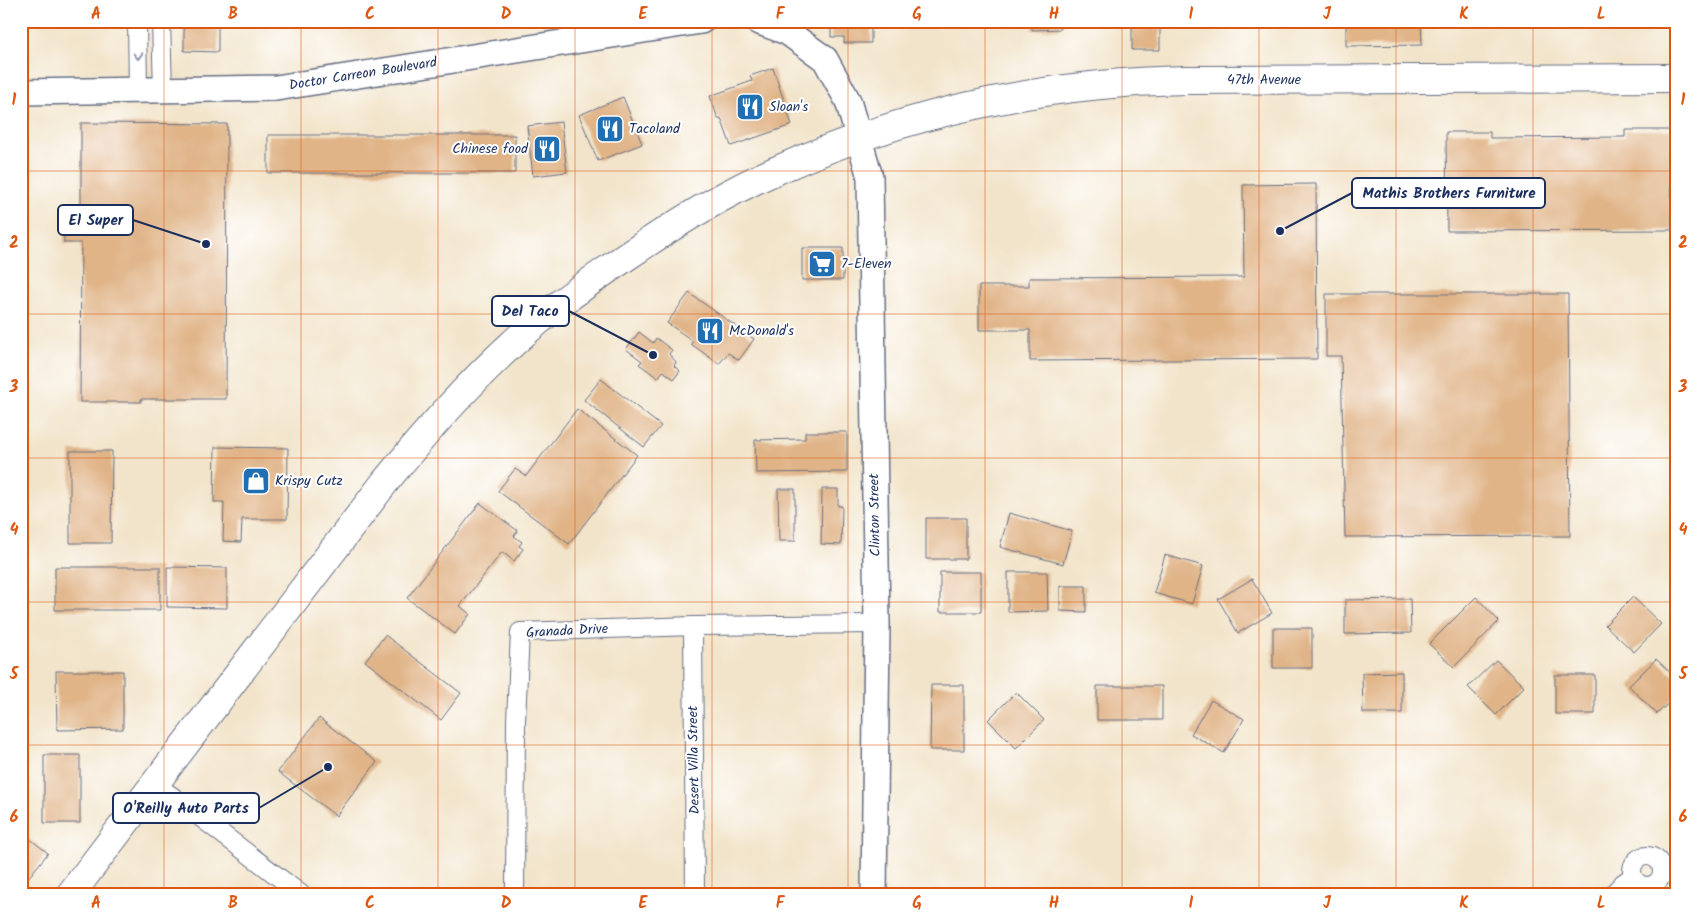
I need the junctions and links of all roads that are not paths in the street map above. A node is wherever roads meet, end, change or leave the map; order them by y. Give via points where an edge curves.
1 (137, 21) edge
2 (161, 21) edge
3 (701, 21) edge
4 (757, 21) edge
5 (1676, 78) edge
6 (138, 90) junction
7 (163, 90) junction
8 (21, 92) edge
9 (859, 138) junction
10 (877, 624) junction
11 (693, 626) junction
12 (155, 784) junction
13 (1633, 876) dead end
14 (70, 895) edge
15 (302, 895) edge
16 (515, 895) edge
17 (695, 895) edge
18 (874, 895) edge
19 (1612, 895) edge

1 -> 6 street
2 - 7 street
3 - 7 main road, Doctor Carreon Boulevard via 276,88
4 - 9 main road via 787,32 825,59 848,101
5 - 9 main road, 47th Avenue via 1116,83 982,103
6 - 7 main road, Doctor Carreon Boulevard
6 - 8 main road, Doctor Carreon Boulevard
9 - 10 main road, Clinton Street via 870,177
9 - 12 main road, 47th Avenue via 773,171 656,236 574,292 512,344 419,440
10 - 11 street, Granada Drive
10 - 18 main road, Clinton Street
11 - 16 street, Granada Drive via 520,632
11 - 17 street, Desert Villa Street
12 - 14 main road, 47th Avenue
12 - 15 street
13 - 19 street

